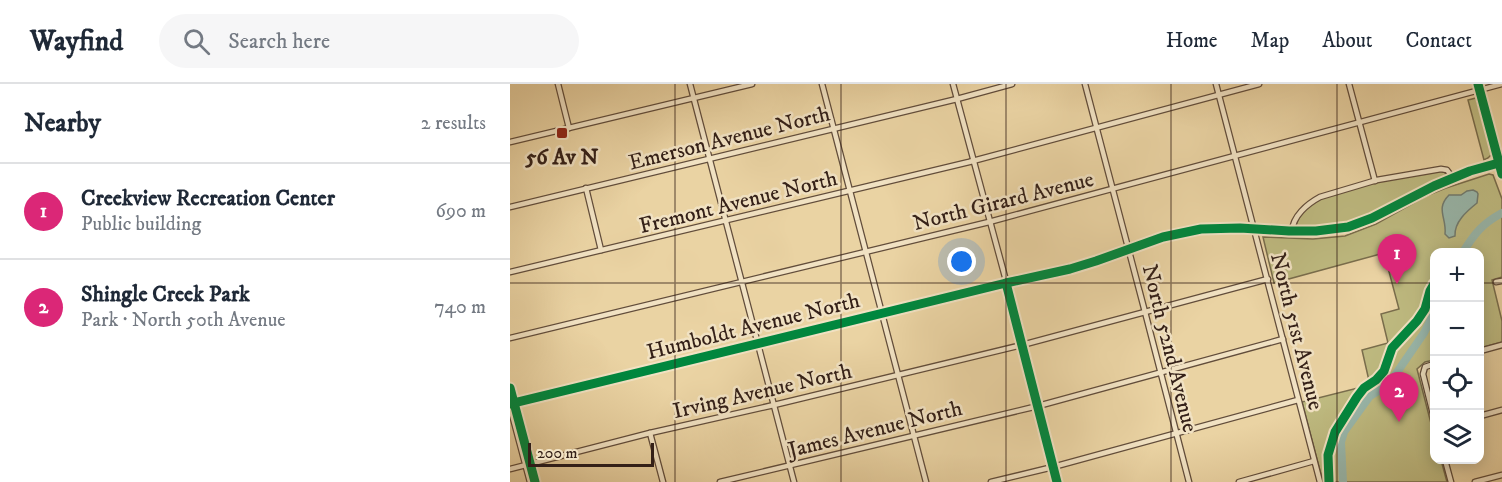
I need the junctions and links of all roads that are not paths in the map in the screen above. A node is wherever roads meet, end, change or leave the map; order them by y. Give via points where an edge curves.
1 (558, 84) edge
2 (690, 84) edge
3 (752, 84) edge
4 (822, 84) edge
5 (952, 84) edge
6 (1012, 84) edge
7 (1085, 84) edge
8 (1216, 84) edge
9 (1259, 84) edge
10 (1349, 84) edge
11 (1478, 84) edge
12 (1502, 84) edge
13 (1479, 91) junction
14 (1219, 95) junction
15 (693, 98) junction
16 (957, 99) junction
17 (1359, 124) junction
18 (569, 128) junction
19 (1096, 128) junction
20 (833, 129) junction
21 (510, 142) edge
22 (1236, 156) junction
23 (709, 159) junction
24 (973, 161) junction
25 (1501, 163) edge
26 (1502, 174) edge
27 (1453, 178) junction
28 (1375, 181) junction
29 (586, 189) junction
30 (1113, 189) junction
31 (850, 191) junction
32 (510, 207) edge
33 (725, 220) junction
34 (989, 222) junction
35 (1254, 229) junction
36 (1292, 231) junction
37 (602, 250) junction
38 (1129, 250) junction
39 (866, 251) junction
40 (510, 272) edge
41 (1268, 279) junction
42 (1502, 281) edge
43 (741, 282) junction
44 (1496, 282) dead end
45 (1006, 283) junction
46 (1145, 312) junction
47 (882, 313) junction
48 (510, 338) edge
49 (1283, 339) junction
50 (758, 344) junction
51 (1022, 345) junction
52 (1502, 345) edge
53 (1484, 350) edge
54 (1430, 366) edge
55 (1161, 373) junction
56 (898, 375) junction
57 (1299, 400) junction
58 (1430, 403) edge
59 (510, 405) edge
60 (774, 405) junction
61 (1038, 406) junction
62 (1502, 410) edge
63 (1484, 415) edge
64 (650, 434) junction
65 (1177, 434) junction
66 (914, 436) junction
67 (1314, 461) junction
68 (1446, 464) edge
69 (525, 465) junction
70 (790, 466) junction
71 (1053, 467) junction
72 (510, 469) edge
73 (1502, 475) edge
74 (530, 482) edge
75 (663, 482) edge
76 (720, 482) edge
77 (794, 482) edge
78 (926, 482) edge
79 (991, 482) edge
80 (1057, 482) edge
81 (1189, 482) edge
82 (1239, 482) edge
83 (1320, 482) edge
84 (1451, 482) edge
85 (1475, 482) edge

1 - 18 street
2 - 15 street
3 - 15 street
4 - 20 street
5 - 16 street
6 - 16 street, Emerson Avenue North
7 - 19 street, North 52nd Avenue
8 - 14 street, North 51st Avenue
9 - 14 street, Fremont Avenue North
10 - 17 street
11 - 13 street
12 - 13 street, North Girard Avenue
13 - 17 street, North Girard Avenue
13 - 25 street
14 - 19 street, Fremont Avenue North
14 - 22 street, North 51st Avenue
15 - 18 street
15 - 23 street
16 - 20 street, Emerson Avenue North
16 - 24 street
17 - 22 street, North Girard Avenue
17 - 28 street
18 - 21 street
19 - 24 street, Fremont Avenue North
19 - 30 street, North 52nd Avenue
20 - 23 street, Emerson Avenue North
20 - 31 street
22 - 30 street, North Girard Avenue
22 - 35 street, North 51st Avenue
23 - 29 street, Emerson Avenue North
23 - 33 street
24 - 31 street, Fremont Avenue North
24 - 34 street
25 - 26 street
25 - 27 street, Humboldt Avenue North
27 - 28 street via 1441,169
27 - 36 street, Humboldt Avenue North via 1362,223 1334,230
28 - 36 street via 1312,201 1298,216
29 - 32 street, Emerson Avenue North
29 - 37 street
30 - 34 street, North Girard Avenue
30 - 38 street, North 52nd Avenue
31 - 33 street, Fremont Avenue North
31 - 39 street
33 - 37 street, Fremont Avenue North
33 - 43 street
34 - 39 street, North Girard Avenue
34 - 45 street
35 - 36 street, Humboldt Avenue North
35 - 38 street, Humboldt Avenue North via 1201,229
35 - 41 street, North 51st Avenue
37 - 40 street, Fremont Avenue North
38 - 45 street, Humboldt Avenue North via 1070,269
38 - 46 street, North 52nd Avenue
39 - 43 street, North Girard Avenue
39 - 47 street
41 - 46 street, Irving Avenue North
41 - 49 street, North 51st Avenue
42 - 44 street
43 - 48 street, North Girard Avenue
43 - 50 street
45 - 47 street, Humboldt Avenue North
45 - 51 street
46 - 51 street, Irving Avenue North
46 - 55 street, North 52nd Avenue
47 - 50 street, Humboldt Avenue North
47 - 56 street
49 - 55 street, James Avenue North
49 - 57 street, North 51st Avenue
50 - 59 street, Humboldt Avenue North
50 - 60 street
51 - 56 street, Irving Avenue North
51 - 61 street
52 - 53 street
54 - 58 street via 1422,374
55 - 61 street, James Avenue North
55 - 65 street, North 52nd Avenue
56 - 60 street, Irving Avenue North
56 - 66 street
57 - 65 street
57 - 67 street, North 51st Avenue
59 - 69 street
60 - 64 street, Irving Avenue North
60 - 70 street
61 - 66 street, James Avenue North
61 - 71 street
62 - 63 street
64 - 69 street, Irving Avenue North
64 - 75 street
65 - 71 street
65 - 81 street, North 52nd Avenue
66 - 70 street, James Avenue North
66 - 78 street
67 - 82 street
67 - 83 street, North 51st Avenue
68 - 84 street
69 - 72 street, Irving Avenue North
69 - 74 street
70 - 76 street, James Avenue North
70 - 77 street
71 - 79 street
71 - 80 street
73 - 85 street

